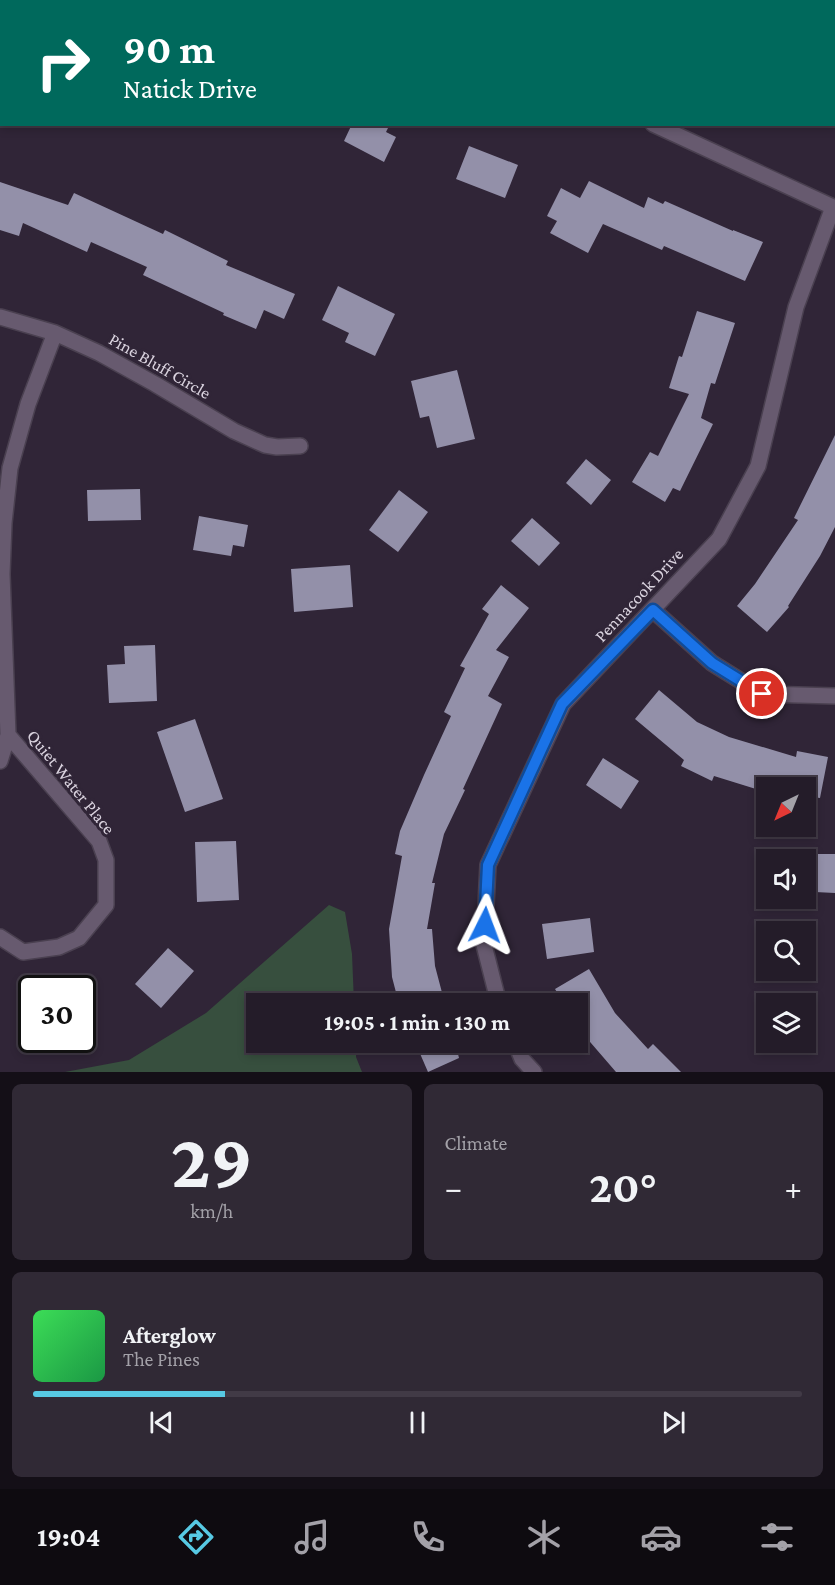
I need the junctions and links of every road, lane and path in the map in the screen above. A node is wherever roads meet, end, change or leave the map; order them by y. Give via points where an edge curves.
1 (657, 126) edge
2 (834, 207) edge
3 (0, 317) edge
4 (56, 333) junction
5 (300, 446) dead end
6 (653, 610) junction
7 (835, 696) edge
8 (8, 735) junction
9 (0, 761) edge
10 (0, 938) edge
11 (496, 993) edge
12 (520, 1053) edge
13 (534, 1072) edge

1 - 2 street
2 - 6 street, Pennacook Drive via 796,307 758,466 719,539
3 - 4 street, Pine Bluff Circle
4 - 5 street, Pine Bluff Circle via 155,384 234,432 265,445
4 - 8 street, Quiet Water Place via 28,404 10,468 2,574
6 - 7 street via 712,663 762,694
6 - 11 street, Pennacook Drive via 562,704 488,865 484,945
8 - 9 street, Quiet Water Place
8 - 10 street, Quiet Water Place via 99,841 106,860 106,904 79,938 59,947 23,952
12 - 13 street

